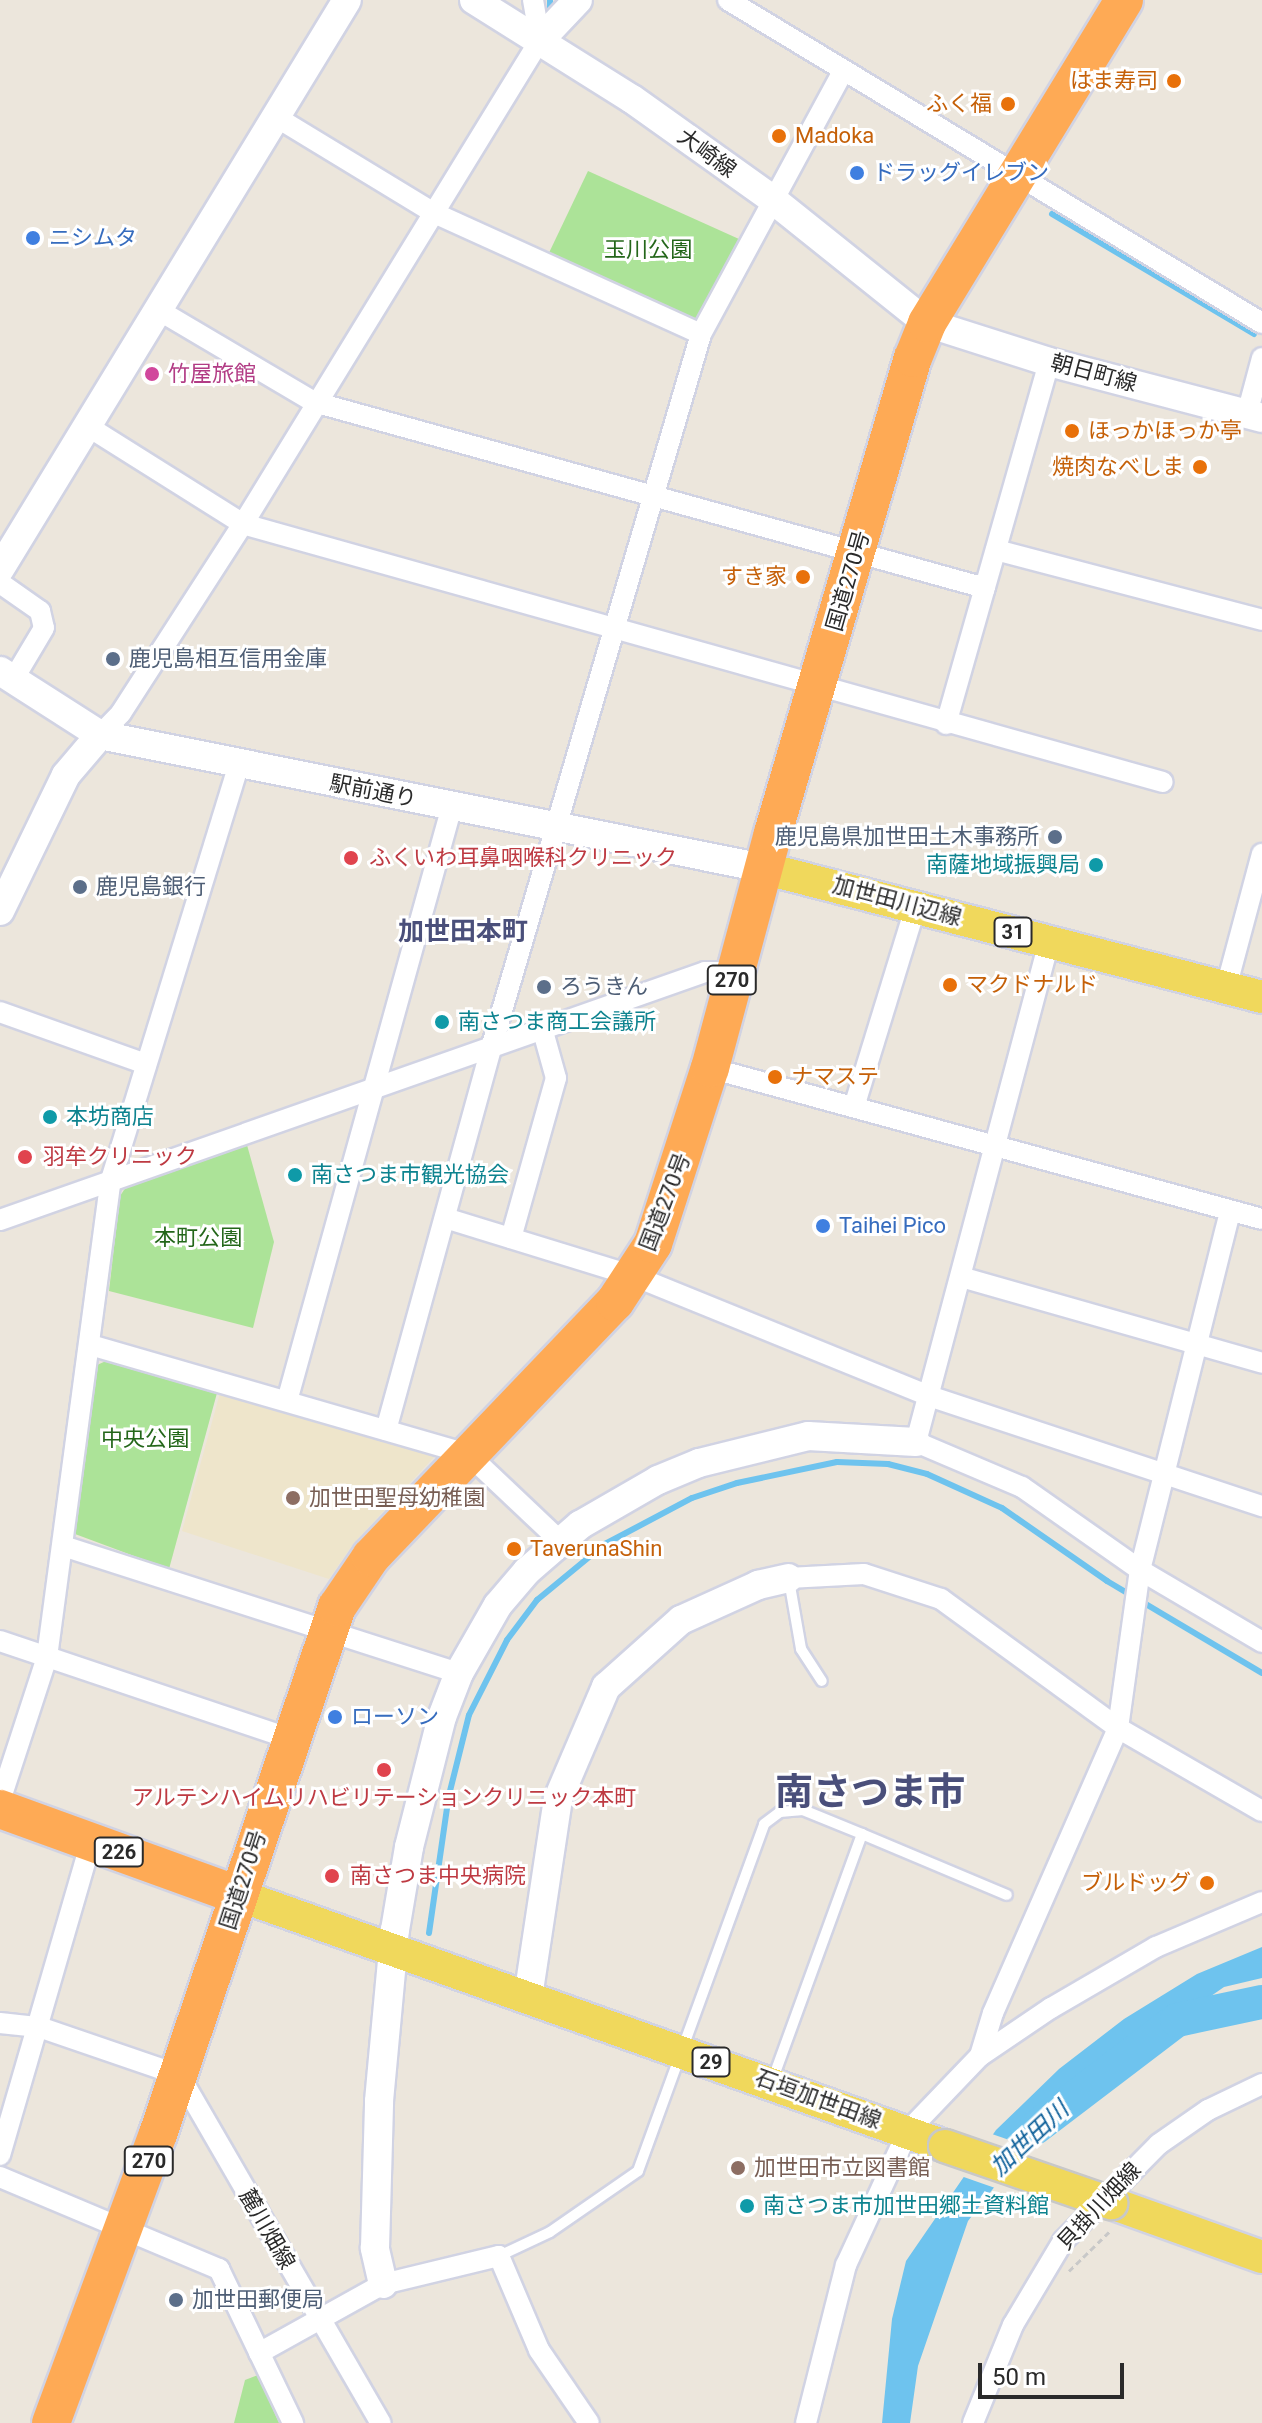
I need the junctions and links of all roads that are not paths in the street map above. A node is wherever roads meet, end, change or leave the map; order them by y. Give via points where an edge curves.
1 (347, 0) edge
2 (474, 0) edge
3 (533, 0) edge
4 (578, 0) edge
5 (728, 0) edge
6 (1124, 0) edge
7 (540, 40) junction
8 (843, 71) junction
9 (276, 117) junction
10 (1014, 177) junction
11 (772, 199) junction
12 (432, 212) junction
13 (160, 311) junction
14 (927, 323) junction
15 (1262, 323) edge
16 (701, 334) junction
17 (1262, 358) edge
18 (1049, 362) junction
19 (314, 402) junction
20 (1254, 416) edge
21 (89, 427) junction
22 (652, 495) junction
23 (243, 524) junction
24 (996, 550) junction
25 (857, 552) junction
26 (0, 569) edge
27 (0, 583) edge
28 (985, 588) junction
29 (1262, 620) edge
30 (613, 629) junction
31 (7, 675) edge
32 (817, 687) junction
33 (946, 724) junction
34 (100, 735) junction
35 (239, 765) junction
36 (1163, 782) dead end
37 (452, 806) junction
38 (558, 826) junction
39 (1262, 854) edge
40 (763, 868) junction
41 (916, 906) junction
42 (0, 911) edge
43 (1049, 942) junction
44 (734, 972) junction
45 (1226, 988) junction
46 (1262, 997) edge
47 (0, 1012) edge
48 (542, 1028) junction
49 (491, 1048) junction
50 (146, 1064) junction
51 (710, 1068) junction
52 (369, 1092) junction
53 (854, 1107) junction
54 (993, 1147) junction
55 (111, 1180) junction
56 (1230, 1211) junction
57 (445, 1218) junction
58 (1262, 1219) edge
59 (0, 1220) edge
60 (511, 1238) junction
61 (634, 1276) junction
62 (961, 1277) junction
63 (1196, 1344) junction
64 (90, 1345) junction
65 (1262, 1363) edge
66 (929, 1396) junction
67 (287, 1401) junction
68 (386, 1430) junction
69 (916, 1442) junction
70 (468, 1454) junction
71 (1164, 1471) junction
72 (1262, 1506) edge
73 (559, 1540) junction
74 (63, 1546) junction
75 (1139, 1575) junction
76 (788, 1578) junction
77 (329, 1629) junction
78 (0, 1641) edge
79 (1262, 1642) edge
80 (47, 1657) junction
81 (459, 1673) junction
82 (822, 1681) dead end
83 (1118, 1728) junction
84 (292, 1739) junction
85 (0, 1801) edge
86 (0, 1809) edge
87 (1262, 1811) edge
88 (862, 1834) junction
89 (91, 1842) junction
90 (238, 1895) junction
91 (1007, 1895) dead end
92 (1262, 1902) edge
93 (398, 1951) junction
94 (522, 1994) junction
95 (0, 2023) edge
96 (39, 2027) junction
97 (680, 2051) junction
98 (980, 2056) junction
99 (179, 2075) junction
100 (772, 2083) junction
101 (1262, 2084) edge
102 (908, 2131) junction
103 (0, 2155) edge
104 (0, 2177) edge
105 (124, 2228) junction
106 (499, 2256) junction
107 (1262, 2257) edge
108 (383, 2284) junction
109 (321, 2321) junction
110 (259, 2353) junction
111 (51, 2423) edge
112 (293, 2423) edge
113 (381, 2423) edge
114 (589, 2423) edge
115 (806, 2423) edge
116 (973, 2423) edge

1 - 9 street
2 - 7 street, 大崎線
3 - 7 street
4 - 7 street
5 - 8 street
6 - 10 highway, 国道270号 / 270
7 - 11 street, 大崎線
7 - 12 street
8 - 10 street
8 - 11 street
9 - 12 street
9 - 13 street
10 - 14 highway, 国道270号 / 270
10 - 15 street
11 - 14 street, 大崎線
11 - 16 street
12 - 16 street
12 - 19 street
13 - 19 street
13 - 21 street
14 - 18 street, 朝日町線
14 - 25 highway, 国道270号 / 270
16 - 22 street
17 - 20 street
18 - 20 street, 朝日町線
18 - 24 street
19 - 22 street
19 - 23 street
21 - 23 street
21 - 26 street
22 - 25 street
22 - 30 street
23 - 30 street
23 - 34 street via 121,713
24 - 28 street
24 - 29 street
25 - 28 street
25 - 32 highway, 国道270号 / 270
27 - 31 street via 40,611 44,628
28 - 33 street
30 - 32 street
30 - 38 street
31 - 34 street, 駅前通り
32 - 33 street
32 - 40 highway, 国道270号 / 270
33 - 36 street
34 - 35 street, 駅前通り
34 - 42 street via 66,775
35 - 37 street, 駅前通り
35 - 50 street
37 - 38 street, 駅前通り
37 - 52 street
38 - 40 street, 駅前通り
38 - 49 street
39 - 45 street
40 - 41 main road, 加世田川辺線 / 31
40 - 44 highway, 国道270号 / 270
41 - 43 main road, 加世田川辺線 / 31
41 - 53 street
43 - 45 main road, 加世田川辺線 / 31
43 - 54 street
44 - 48 street via 705,972
44 - 51 highway, 国道270号 / 270
45 - 46 main road, 加世田川辺線 / 31
47 - 50 street
48 - 49 street
48 - 60 street via 556,1078
49 - 52 street
49 - 57 street
50 - 55 street
51 - 53 street
51 - 61 highway, 国道270号 / 270 via 668,1205
52 - 55 street
52 - 67 street
53 - 54 street
54 - 56 street
54 - 62 street
55 - 59 street
55 - 64 street
56 - 58 street
56 - 63 street
57 - 60 street
57 - 68 street
60 - 61 street
61 - 66 street
61 - 70 highway, 国道270号 / 270 via 571,1350
62 - 63 street
62 - 66 street
63 - 65 street
63 - 71 street
64 - 67 street
64 - 74 street
66 - 69 street
66 - 71 street
67 - 68 street
68 - 70 street
69 - 73 street via 808,1436 756,1446 658,1480
69 - 75 street via 1022,1487
70 - 73 street
70 - 77 highway, 国道270号 / 270 via 355,1574
71 - 72 street
71 - 75 street
73 - 81 street via 498,1605
74 - 77 street
74 - 80 street
75 - 79 street
75 - 83 street
76 - 82 lane via 801,1649
76 - 83 street via 864,1574 941,1599
76 - 94 street via 758,1585 681,1620 606,1687 558,1799
77 - 81 street
77 - 84 highway, 国道270号 / 270
78 - 80 street
80 - 84 street
80 - 85 street
81 - 93 street via 427,1758
83 - 87 street
83 - 98 street via 993,2013
84 - 90 highway, 国道270号 / 270
86 - 89 highway, 226
88 - 91 lane
88 - 97 lane via 803,1810 780,1812 764,1824
88 - 100 lane
89 - 90 highway, 226
89 - 96 street
90 - 93 main road, 石垣加世田線 / 29
90 - 99 highway, 国道270号 / 270
92 - 98 street via 1156,1947
93 - 94 main road, 石垣加世田線 / 29
93 - 108 street via 379,2101 375,2248
94 - 97 main road, 石垣加世田線 / 29
95 - 96 street
96 - 99 street
96 - 103 street
97 - 100 main road, 石垣加世田線 / 29
97 - 106 lane via 638,2171 550,2232
98 - 102 street
99 - 105 highway, 国道270号 / 270
99 - 109 street, 麓川畑線
100 - 102 main road, 石垣加世田線 / 29
101 - 116 street, 貝掛川畑線 via 1208,2110 1159,2144 1063,2241 983,2388
102 - 107 main road, 石垣加世田線 / 29, bridge via 1112,2214
102 - 115 street via 846,2265
104 - 105 street
105 - 110 street via 219,2269
105 - 111 highway, 国道270号 / 270
106 - 108 street
106 - 114 street via 539,2350
108 - 109 street
109 - 110 street
109 - 113 street, 麓川畑線
110 - 112 street

